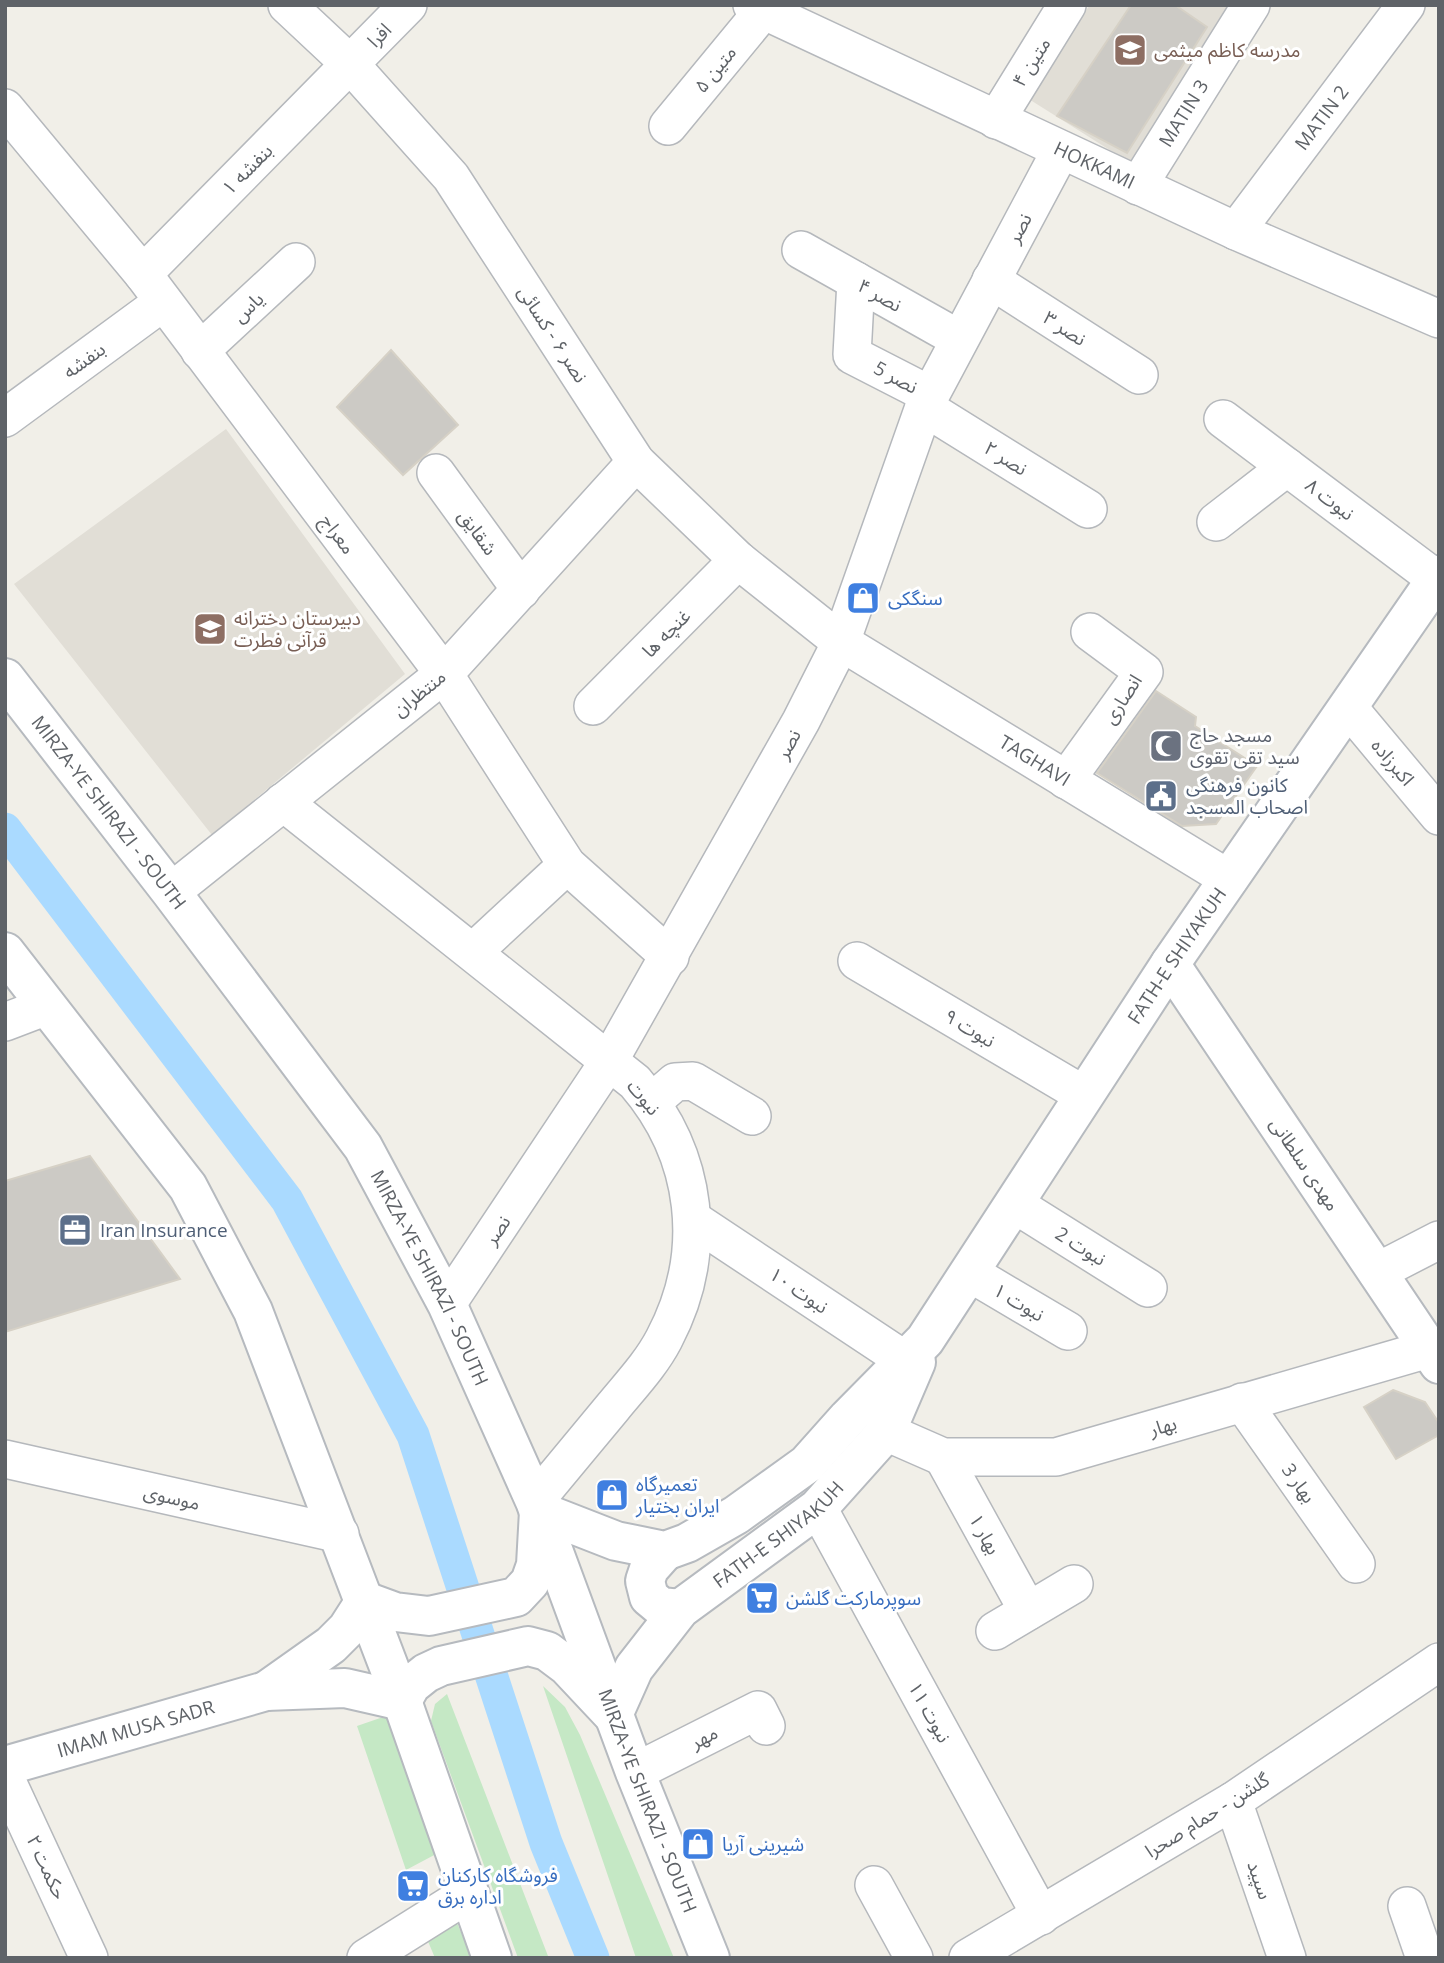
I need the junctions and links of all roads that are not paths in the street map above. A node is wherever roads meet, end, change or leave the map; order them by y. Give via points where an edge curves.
1 (287, 5) edge
2 (408, 5) edge
3 (1067, 5) edge
4 (1251, 5) edge
5 (1406, 5) edge
6 (757, 8) edge
7 (351, 64) junction
8 (5, 108) edge
9 (996, 120) junction
10 (668, 126) dead end
11 (1061, 150) junction
12 (1138, 186) junction
13 (1236, 231) junction
14 (801, 250) dead end
15 (296, 262) dead end
16 (991, 280) junction
17 (856, 281) junction
18 (153, 288) junction
19 (1439, 318) edge
20 (959, 340) junction
21 (200, 351) junction
22 (1139, 375) dead end
23 (927, 401) junction
24 (5, 418) edge
25 (1223, 419) dead end
26 (636, 462) junction
27 (1287, 467) junction
28 (436, 473) dead end
29 (1088, 509) dead end
30 (1216, 522) dead end
31 (738, 560) junction
32 (1437, 577) edge
33 (521, 590) junction
34 (1090, 632) dead end
35 (841, 642) junction
36 (444, 674) junction
37 (5, 678) edge
38 (593, 706) dead end
39 (1348, 707) junction
40 (1066, 780) junction
41 (283, 802) junction
42 (1439, 816) edge
43 (567, 865) junction
44 (1229, 879) junction
45 (170, 891) junction
46 (473, 952) junction
47 (5, 953) edge
48 (670, 957) junction
49 (857, 961) dead end
50 (1170, 964) junction
51 (47, 1006) junction
52 (5, 1022) edge
53 (609, 1061) junction
54 (1084, 1095) junction
55 (652, 1102) junction
56 (752, 1116) dead end
57 (1014, 1203) junction
58 (692, 1219) junction
59 (1439, 1240) edge
60 (1377, 1272) junction
61 (970, 1273) junction
62 (1148, 1288) dead end
63 (447, 1304) junction
64 (1068, 1331) dead end
65 (915, 1351) junction
66 (1436, 1353) edge
67 (1242, 1402) junction
68 (886, 1432) junction
69 (943, 1457) junction
70 (5, 1459) edge
71 (537, 1506) junction
72 (818, 1508) junction
73 (340, 1534) junction
74 (665, 1551) junction
75 (1356, 1564) dead end
76 (1074, 1584) dead end
77 (365, 1601) junction
78 (680, 1609) junction
79 (1028, 1611) junction
80 (995, 1631) dead end
81 (1439, 1662) edge
82 (265, 1691) junction
83 (402, 1701) junction
84 (613, 1714) junction
85 (766, 1726) dead end
86 (5, 1766) edge
87 (635, 1772) junction
88 (5, 1777) edge
89 (1233, 1801) junction
90 (874, 1885) dead end
91 (468, 1894) junction
92 (1407, 1906) dead end
93 (1041, 1916) junction
94 (89, 1958) edge
95 (366, 1958) edge
96 (492, 1958) edge
97 (710, 1958) edge
98 (914, 1958) edge
99 (968, 1958) edge
100 (1287, 1958) edge
101 (1425, 1958) edge

1 - 7 street, نصر ۶ - کسائی
2 - 7 street, افرا
3 - 9 street, متین ۴
4 - 12 street, MATIN 3
5 - 13 street, MATIN 2
6 - 9 street, HOKKAMI
6 - 10 street, متین ۵
7 - 18 street, بنفشه ۱
7 - 26 street, نصر ۶ - کسائی via 451,177
8 - 18 street, معراج
9 - 11 street, HOKKAMI
11 - 12 street, HOKKAMI
11 - 16 street, نصر
12 - 13 street, HOKKAMI
13 - 19 street, HOKKAMI
14 - 17 street, نصر ۴
15 - 21 street, یاس
16 - 20 street, نصر
16 - 22 street, نصر ۳
17 - 20 street, نصر ۴
17 - 23 street, نصر 5 via 852,355
18 - 21 street, معراج
18 - 24 street, بنفشه
20 - 23 street, نصر
21 - 36 street, معراج
23 - 29 street, نصر ۲
23 - 35 street, نصر
25 - 27 street, نبوت ۸
26 - 31 street, نصر ۶ - کسائی
26 - 33 street, منتظران
27 - 30 street
27 - 32 street, نبوت ۸
28 - 33 street, شقایق
31 - 35 street, نصر ۶ - کسائی
31 - 38 street, غنچه ها
32 - 39 main road, FATH-E SHIYAKUH
33 - 36 street, منتظران
34 - 40 street, انصاری via 1144,672
35 - 40 street, TAGHAVI
35 - 48 street, نصر
36 - 41 street, منتظران
36 - 43 street, معراج
37 - 45 main road, MIRZA-YE SHIRAZI - SOUTH
39 - 42 street, اکبرزاده
39 - 44 main road, FATH-E SHIYAKUH
40 - 44 street, TAGHAVI
41 - 45 street, منتظران
41 - 46 street, نبوت
43 - 46 street
43 - 48 street, معراج
44 - 50 main road, FATH-E SHIYAKUH
45 - 63 main road, MIRZA-YE SHIRAZI - SOUTH via 363,1147
46 - 53 street, نبوت
47 - 51 main road
48 - 53 street, نصر
49 - 54 street, نبوت ۹
50 - 54 main road, FATH-E SHIYAKUH
50 - 60 main road, مهدی سلطانی
51 - 52 street
51 - 73 main road via 188,1186 253,1311
53 - 55 street, نبوت
53 - 63 street, نصر
54 - 57 main road, FATH-E SHIYAKUH
55 - 56 street via 676,1083 693,1081
55 - 58 street, نبوت via 681,1158
57 - 61 main road, FATH-E SHIYAKUH
57 - 62 street, نبوت 2
58 - 65 street, نبوت ۱۰
58 - 71 street, نبوت via 687,1282 663,1340
59 - 60 street
60 - 66 main road, مهدی سلطانی
61 - 64 street, نبوت ۱
61 - 65 main road, FATH-E SHIYAKUH
63 - 71 main road, MIRZA-YE SHIRAZI - SOUTH
65 - 68 main road, FATH-E SHIYAKUH
65 - 74 main road, FATH-E SHIYAKUH via 807,1464 736,1515
66 - 67 street, بهار
67 - 69 street, بهار via 1056,1457
67 - 75 street, بهار 3
68 - 69 street, بهار
68 - 72 main road, FATH-E SHIYAKUH
69 - 79 street, بهار ۱
70 - 73 street, موسوی
71 - 74 main road via 616,1541
71 - 77 main road via 536,1565 530,1582 516,1597 429,1616 395,1612
71 - 84 main road, MIRZA-YE SHIRAZI - SOUTH
72 - 78 main road, FATH-E SHIYAKUH
72 - 93 street, نبوت ۱۱
73 - 77 main road
74 - 78 main road via 649,1569 645,1581 649,1597 661,1607
76 - 79 street
77 - 82 main road, IMAM MUSA SADR via 331,1645
77 - 83 main road
78 - 84 main road, FATH-E SHIYAKUH via 634,1668
79 - 80 street
81 - 89 street, گلشن - حمام صحرا
82 - 83 main road, IMAM MUSA SADR via 345,1688
82 - 86 main road, IMAM MUSA SADR
83 - 84 main road via 411,1685 441,1666 528,1646 547,1651 567,1666
83 - 91 main road
84 - 87 main road, MIRZA-YE SHIRAZI - SOUTH
85 - 87 street, مهر via 758,1710
87 - 97 main road, MIRZA-YE SHIRAZI - SOUTH
88 - 94 street, حکمت ۲
89 - 93 street, گلشن - حمام صحرا
89 - 100 street, سپید
90 - 98 street
91 - 95 street
91 - 96 main road
92 - 101 street
93 - 99 street, گلشن - حمام صحرا

